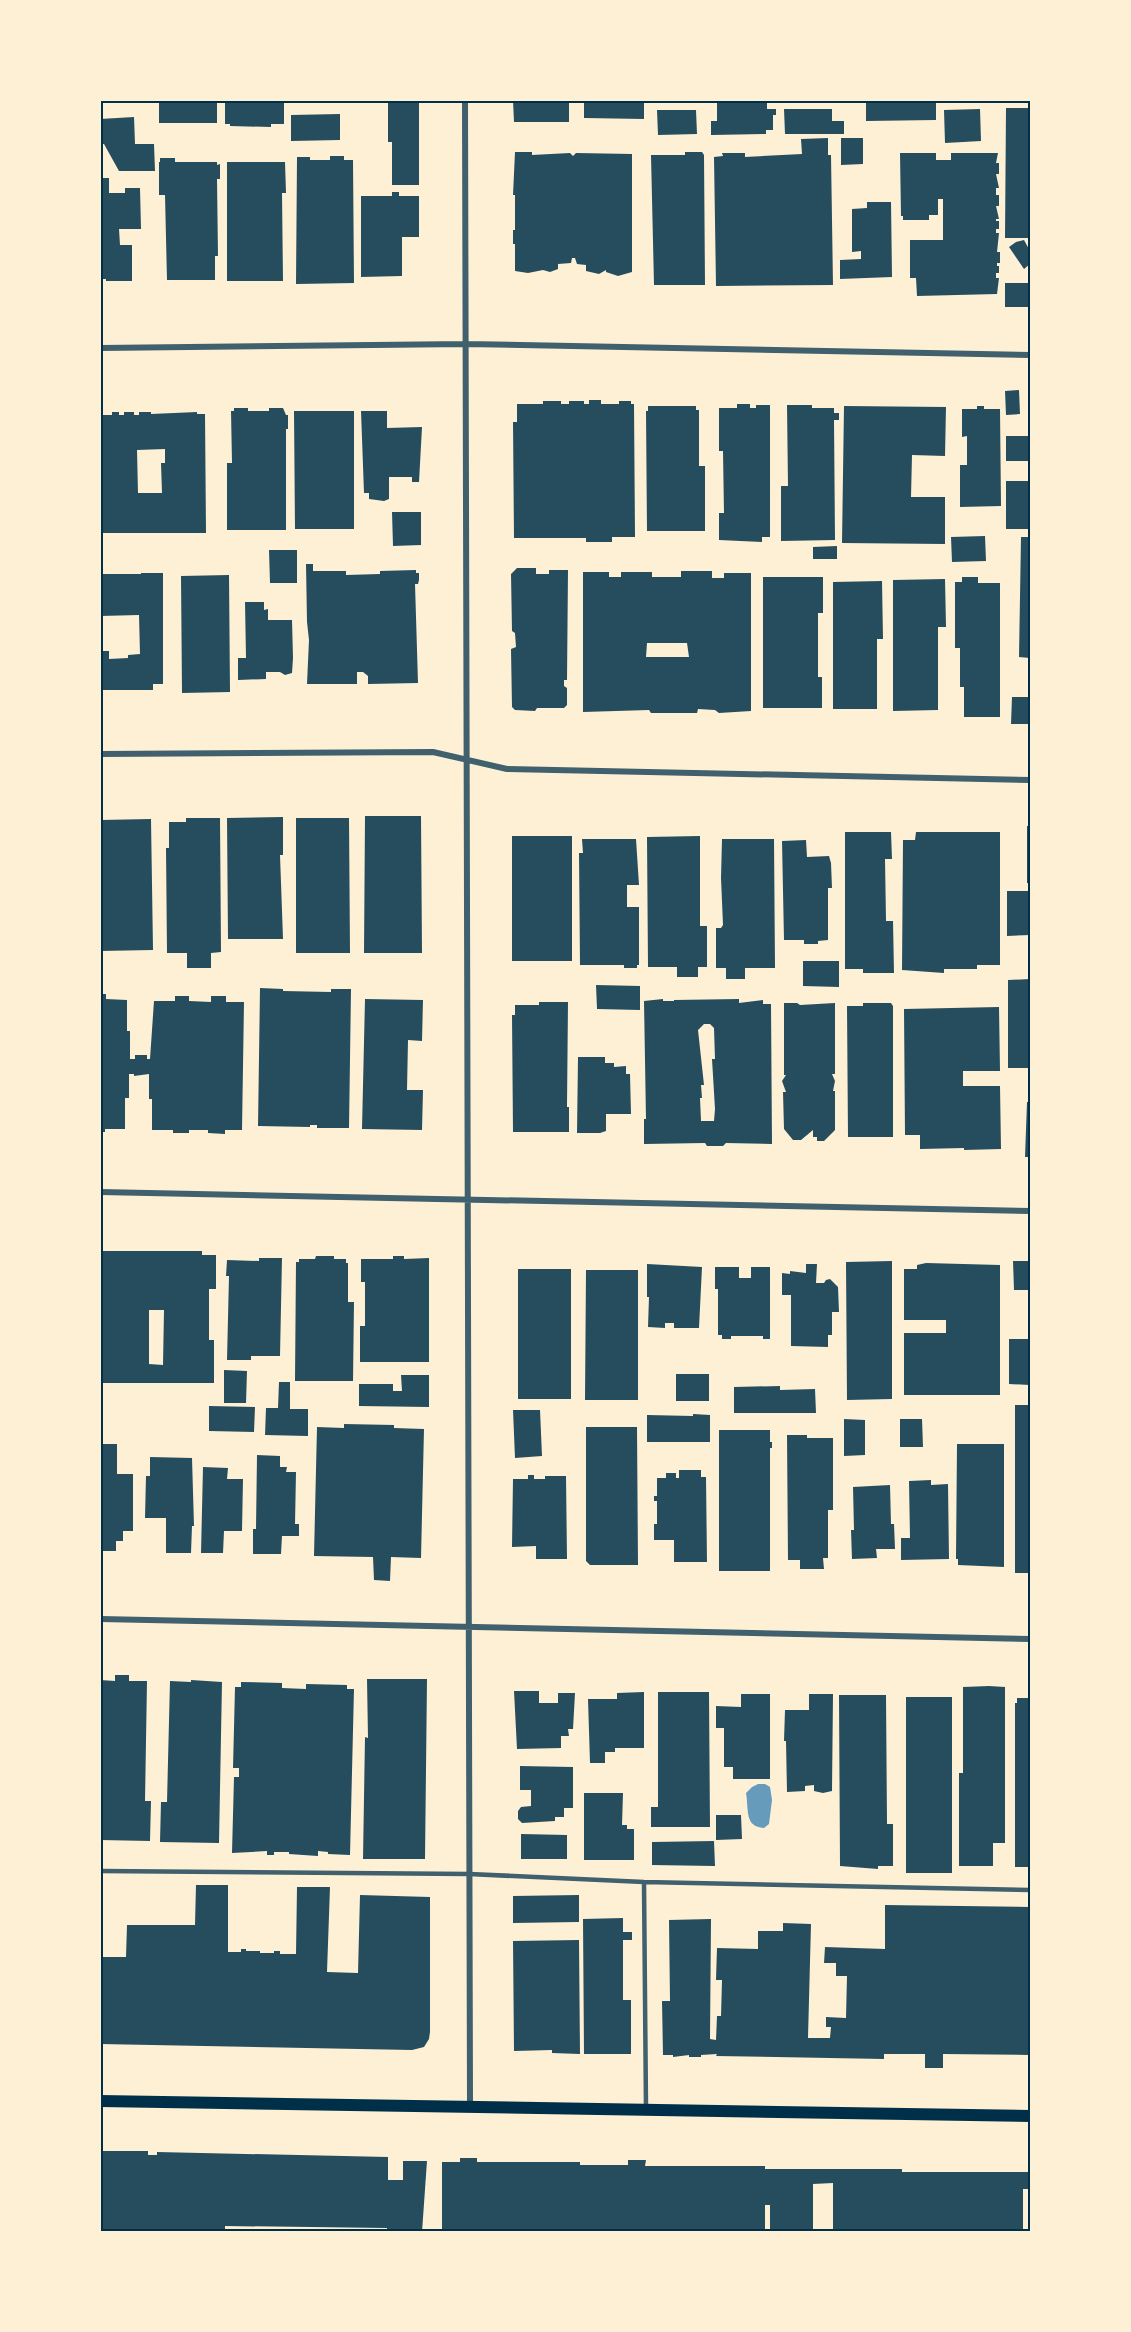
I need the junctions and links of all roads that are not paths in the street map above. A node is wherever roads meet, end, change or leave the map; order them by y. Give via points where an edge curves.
1 (465, 100) edge
2 (466, 344) junction
3 (100, 348) edge
4 (1030, 355) edge
5 (100, 754) edge
6 (467, 759) junction
7 (1030, 780) edge
8 (100, 1192) edge
9 (468, 1200) junction
10 (1030, 1211) edge
11 (100, 1619) edge
12 (468, 1628) junction
13 (1030, 1639) edge
14 (100, 1871) edge
15 (469, 1874) junction
16 (644, 1882) junction
17 (1030, 1890) edge
18 (100, 2101) edge
19 (470, 2106) junction
20 (646, 2109) junction
21 (1030, 2116) edge

1 - 2 street
2 - 3 street
2 - 4 street
2 - 6 street
5 - 6 street via 433,752
6 - 7 street via 507,769
6 - 9 street
8 - 9 street
9 - 10 street
9 - 12 street
11 - 12 street
12 - 13 street
12 - 15 street
14 - 15 lane
15 - 16 lane
15 - 19 street
16 - 17 lane
16 - 20 lane
18 - 19 main road
19 - 20 main road
20 - 21 main road

